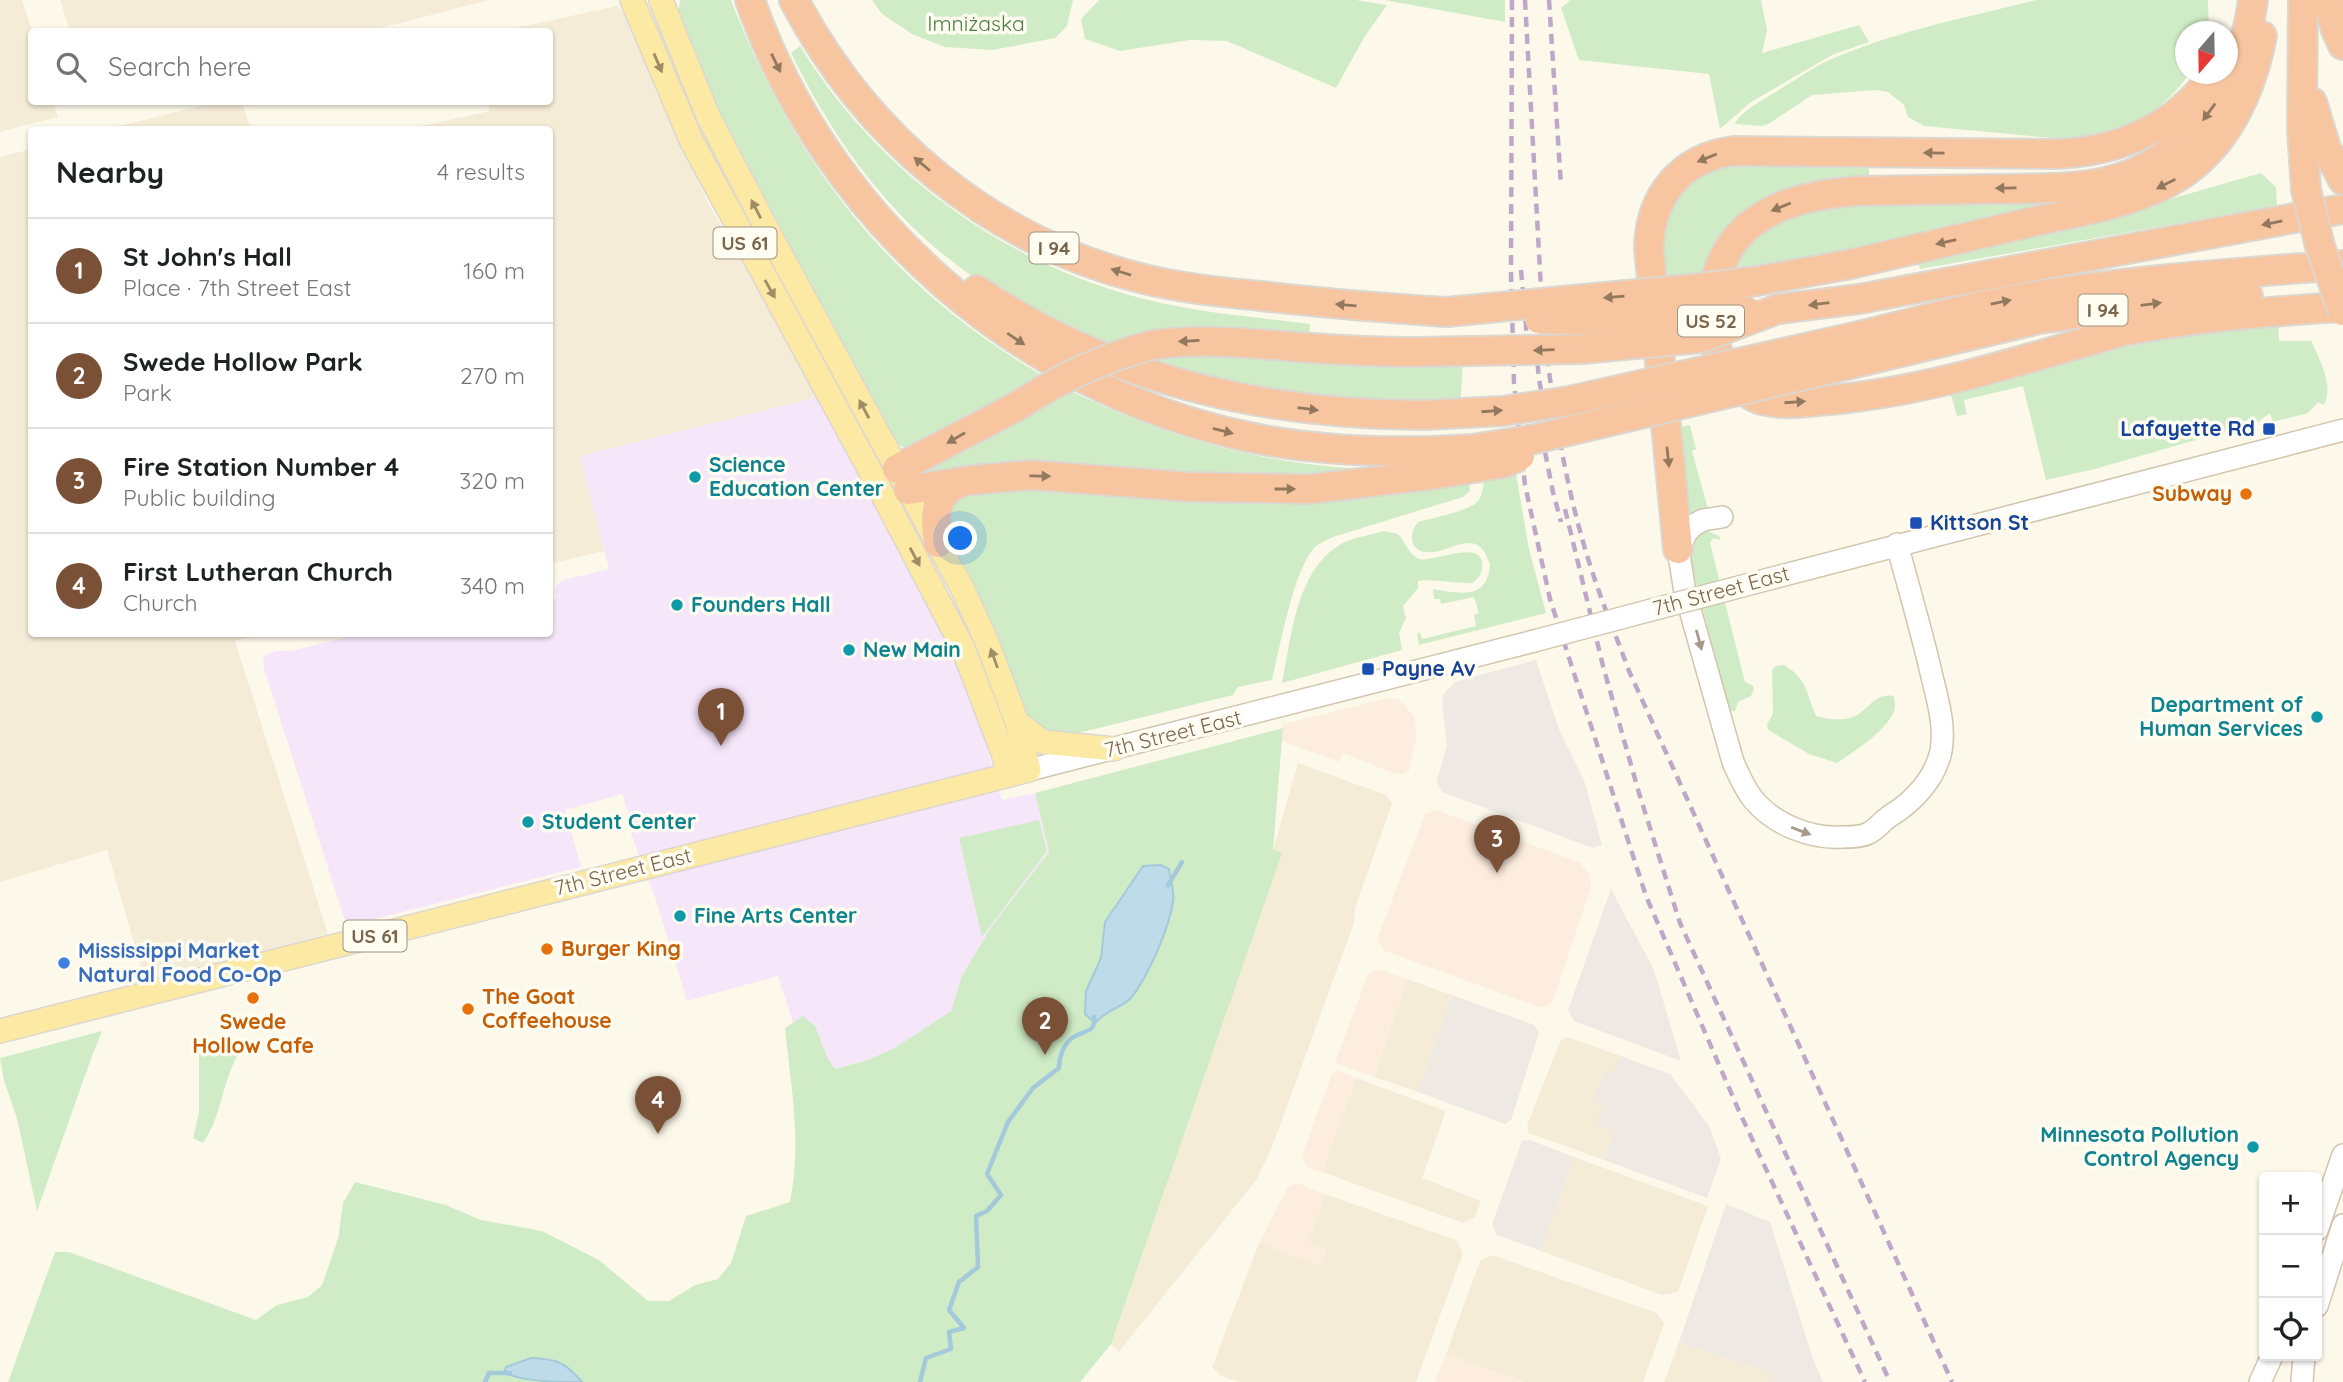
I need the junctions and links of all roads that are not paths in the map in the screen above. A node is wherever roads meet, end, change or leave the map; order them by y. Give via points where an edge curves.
1 (632, 0) edge
2 (661, 0) edge
3 (750, 0) edge
4 (794, 0) edge
5 (2240, 0) edge
6 (2253, 0) edge
7 (2266, 0) edge
8 (2303, 0) edge
9 (2328, 0) edge
10 (2243, 34) edge
11 (2340, 37) edge
12 (2304, 62) junction
13 (2205, 84) edge
14 (2343, 180) edge
15 (2343, 209) edge
16 (874, 213) junction
17 (2340, 271) edge
18 (1979, 277) junction
19 (2343, 299) edge
20 (1778, 309) junction
21 (2343, 309) edge
22 (1446, 313) junction
23 (1866, 348) junction
24 (2343, 430) edge
25 (1436, 463) junction
26 (902, 480) junction
27 (972, 480) junction
28 (1722, 517) dead end
29 (938, 543) junction
30 (1897, 544) junction
31 (1678, 549) junction
32 (1017, 722) junction
33 (1114, 749) junction
34 (1019, 773) junction
35 (0, 1031) edge
36 (2343, 1155) edge
37 (2322, 1216) edge
38 (2343, 1225) edge
39 (2320, 1298) edge
40 (2270, 1361) edge
41 (2304, 1361) edge
42 (2260, 1382) edge
43 (2302, 1382) edge

1 -> 34 main road, US 61 via 691,140 874,478 962,648 1003,753
26 -> 2 main road, US 61 via 708,116
3 -> 16 highway via 805,117
22 -> 4 highway, I 94 via 1166,284 1097,265 1033,238 957,192 898,142 834,67
5 - 10 highway
6 - 10 highway, US 52
7 - 10 highway
8 - 12 highway
9 - 11 highway
10 -> 21 highway, US 52 via 2223,92 2204,120 2174,150 2132,174 2056,187 1824,194 1753,221 1732,245 1716,281 1711,322 1719,356 1746,392 1764,401 1785,403 1921,387 2153,326 2262,312
10 -> 22 highway, bridge via 2252,74 2227,131 2177,178 2154,190 1851,264 1757,281
12 - 14 highway via 2323,139
12 - 17 highway, bridge via 2306,190
13 -> 31 highway via 2167,121 2144,135 2100,150 2052,154 1733,151 1702,159 1676,176 1656,208 1649,248
15 -> 18 highway, I 94
16 -> 23 highway, bridge via 1004,307 1083,350 1188,386 1264,403 1332,412 1424,415 1503,411
16 -> 25 highway via 919,262 990,321 1057,364 1122,396 1189,421 1277,442
17 - 18 highway via 2189,261
17 - 19 highway, bridge
17 - 21 highway, bridge
23 -> 17 highway, I 94
18 -> 20 highway, I 94
20 - 22 highway, I 94, bridge via 1587,320
20 -> 26 highway, bridge via 1700,338 1581,349 1415,352 1220,341 1152,345 1058,380
23 - 25 highway, I 94, bridge via 1583,429 1504,463
24 - 30 main road, 7th Street East
27 -> 25 highway via 1056,476 1190,487 1297,489
26 - 27 highway
26 - 29 main road, US 61
27 - 29 highway via 949,487 941,497
28 - 31 main road via 1694,525
32 -> 29 main road, US 61 via 987,642
31 -> 30 main road via 1685,592 1742,783 1769,814 1795,829 1854,837 1868,834 1904,808 1931,776 1941,754 1943,732
30 - 33 main road, 7th Street East, bridge
32 - 33 main road via 1044,741
32 - 34 main road, US 61
33 - 34 main road, 7th Street East
34 - 35 main road, 7th Street East / US 61
36 - 37 main road
38 - 39 main road
40 - 42 main road
41 - 43 main road

